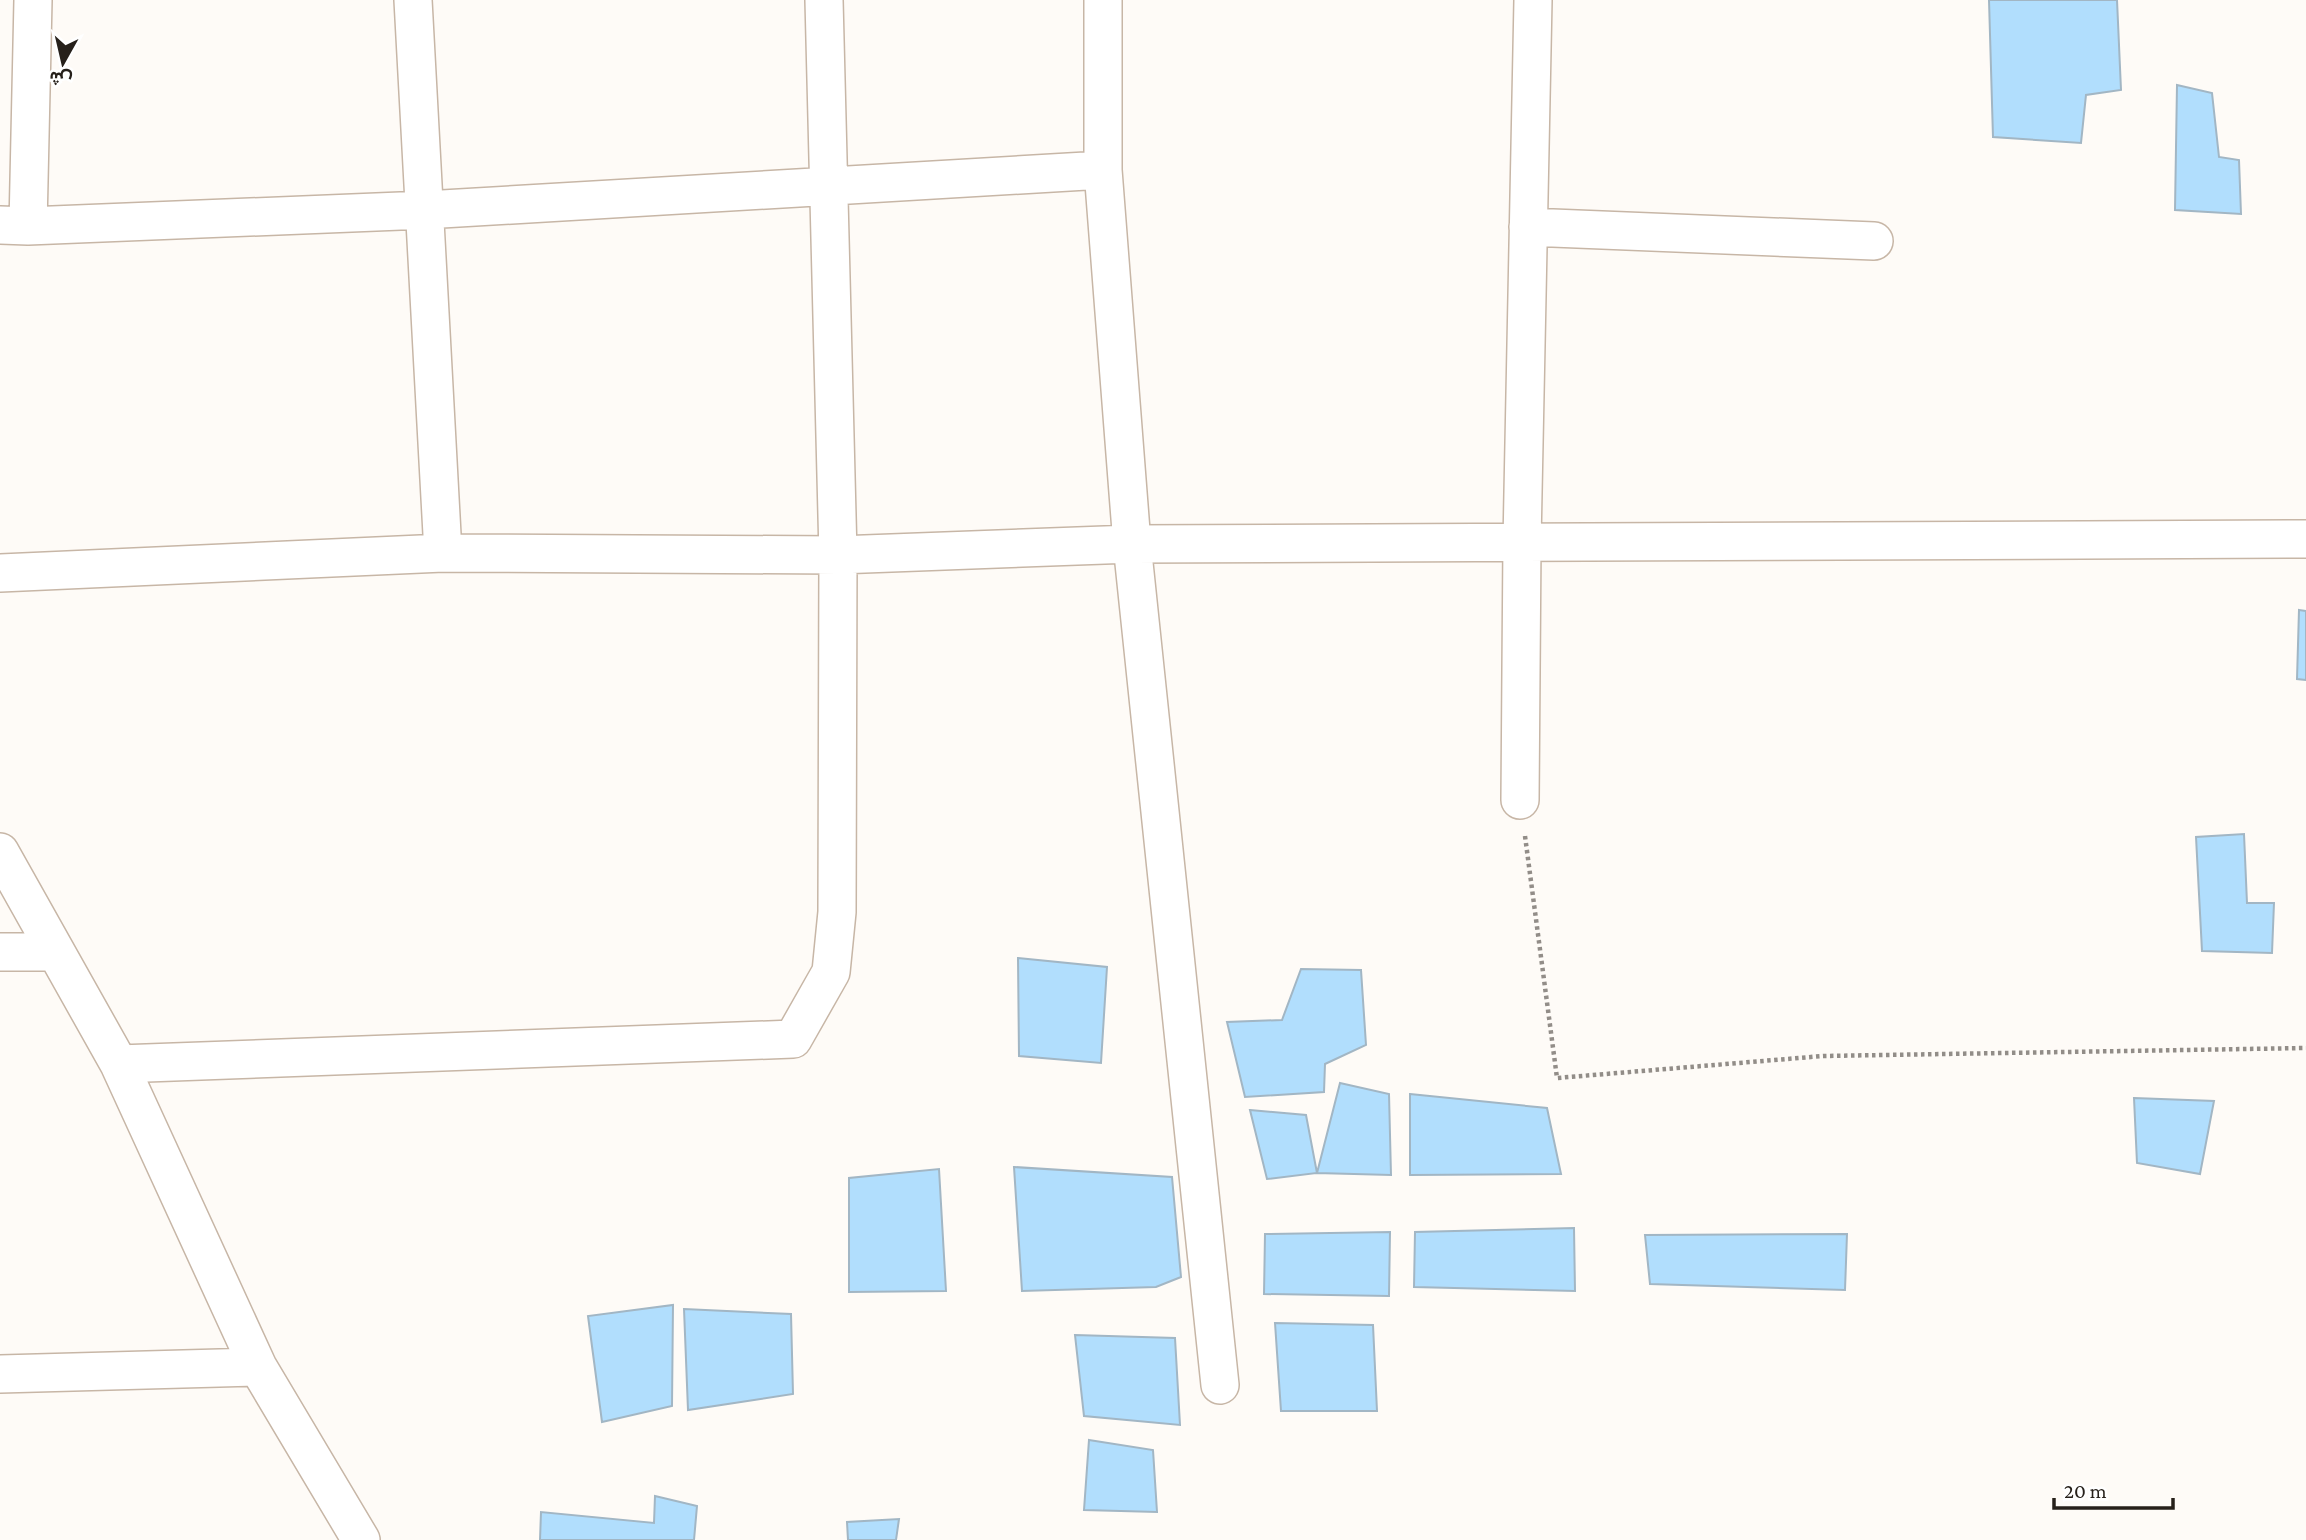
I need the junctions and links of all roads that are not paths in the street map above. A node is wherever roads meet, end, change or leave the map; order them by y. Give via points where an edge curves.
1 (33, 0) edge
2 (413, 0) edge
3 (824, 0) edge
4 (1102, 0) edge
5 (1533, 0) edge
6 (1103, 170) junction
7 (829, 187) junction
8 (425, 210) junction
9 (14, 226) edge
10 (1528, 227) junction
11 (1874, 241) dead end
12 (2306, 539) edge
13 (1522, 542) junction
14 (1132, 544) junction
15 (443, 553) junction
16 (838, 555) junction
17 (0, 573) edge
18 (1520, 800) road end
19 (0, 852) edge
20 (55, 952) junction
21 (0, 953) edge
22 (119, 1064) junction
23 (258, 1367) junction
24 (0, 1374) edge
25 (1220, 1385) dead end
26 (361, 1540) edge

1 - 9 street
2 - 8 street
3 - 7 street
4 - 6 street
5 - 10 street
6 - 7 street
6 - 14 street
7 - 8 street
7 - 16 street
8 - 9 street
8 - 15 street
10 - 11 street
10 - 13 street
12 - 13 street
13 - 14 street
13 - 18 street
14 - 16 street
14 - 25 street
15 - 16 street
15 - 17 street
16 - 22 street via 837,912 831,972 793,1039
19 - 20 street
20 - 21 street
20 - 22 street
22 - 23 street
23 - 24 street
23 - 26 street

